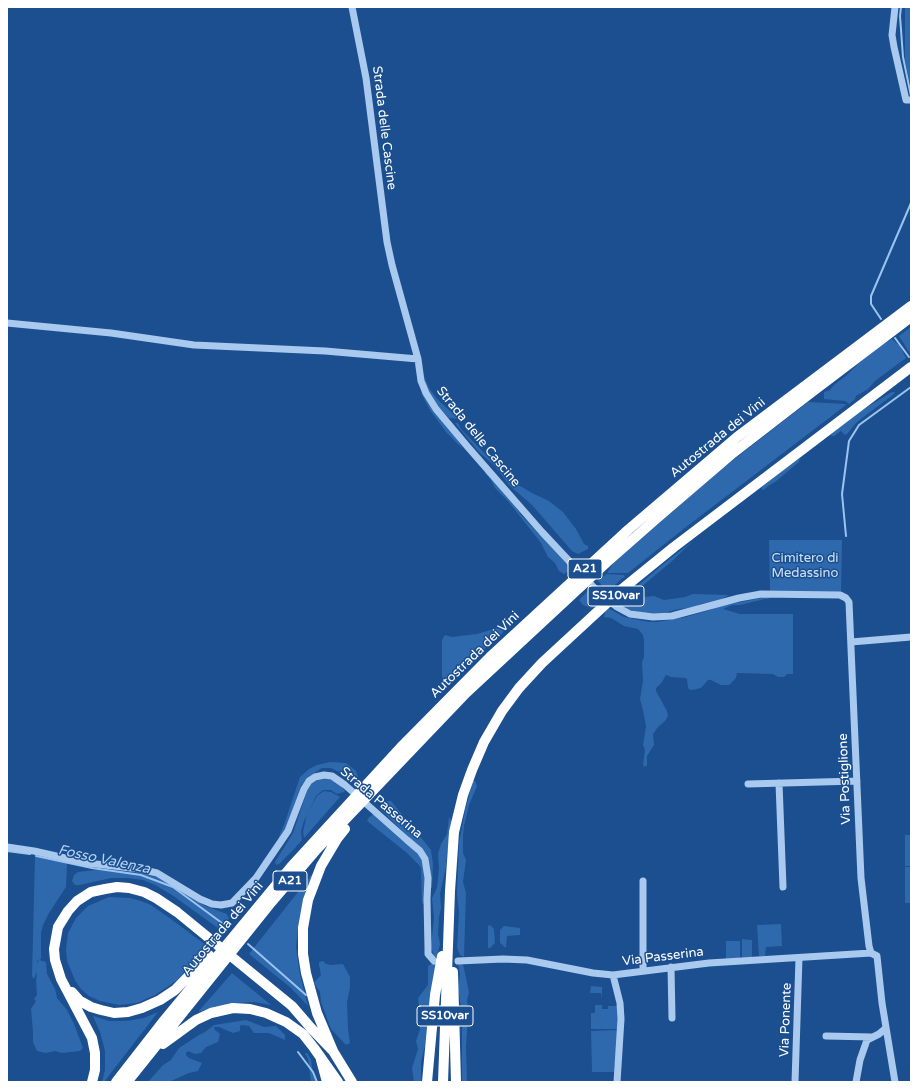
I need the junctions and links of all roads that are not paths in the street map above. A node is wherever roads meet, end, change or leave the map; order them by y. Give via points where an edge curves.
1 (352, 7) edge
2 (894, 7) edge
3 (911, 100) edge
4 (911, 306) edge
5 (911, 317) edge
6 (7, 323) edge
7 (418, 359) junction
8 (911, 367) edge
9 (849, 602) joint
10 (911, 637) edge
11 (851, 642) junction
12 (466, 693) junction
13 (857, 781) junction
14 (779, 783) junction
15 (748, 784) dead end
16 (7, 847) edge
17 (291, 867) junction
18 (643, 881) dead end
19 (783, 887) dead end
20 (448, 948) junction
21 (872, 953) junction
22 (800, 958) junction
23 (434, 961) dead end
24 (458, 961) dead end
25 (671, 968) junction
26 (643, 971) junction
27 (613, 975) junction
28 (61, 979) junction
29 (672, 1018) dead end
30 (311, 1028) junction
31 (886, 1028) junction
32 (826, 1036) dead end
33 (873, 1037) junction
34 (333, 1051) junction
35 (321, 1056) junction
36 (332, 1071) junction
37 (92, 1082) edge
38 (116, 1082) edge
39 (127, 1082) edge
40 (131, 1082) edge
41 (327, 1082) edge
42 (338, 1082) edge
43 (352, 1082) edge
44 (427, 1082) edge
45 (443, 1082) edge
46 (456, 1082) edge
47 (617, 1082) edge
48 (795, 1082) edge
49 (856, 1082) edge
50 (895, 1082) edge

1 - 7 street, Strada delle Cascine via 366,78 387,242
2 - 3 street via 894,47 906,100
4 - 17 highway, Autostrada dei Vini / A21 via 737,437 629,529 490,657 403,744
5 - 12 highway, Autostrada dei Vini / A21 via 770,424 674,504 601,567
6 - 7 street via 111,333 194,345 325,351
7 - 9 street, Strada delle Cascine via 421,381 436,408 566,558 599,593 617,607 630,614 653,617 683,614 762,594 840,595
8 - 20 highway, SS10var via 674,547 561,644 519,688 490,730 463,795 453,841
9 - 11 street, Via Postiglione
10 - 11 street
11 - 13 street, Via Postiglione
12 - 34 highway via 337,839 321,866 308,900 303,928 306,973 317,1013
12 - 39 highway, Autostrada dei Vini / A21 via 317,849
13 - 14 street
13 - 21 street, Via Postiglione via 861,878
14 - 15 street
14 - 19 street
16 - 23 street, Strada Passerina via 87,863 157,873 212,904 232,903 256,878 288,831 309,781 319,776 332,776 420,851 425,859 428,878 428,954
17 - 28 highway via 230,930 201,965 175,990 160,1000 128,1012 114,1013 80,1001
17 - 38 highway, Autostrada dei Vini / A21
18 - 26 street
20 - 44 highway via 442,956 435,995
20 - 45 highway, SS10var
20 - 46 highway via 453,953
21 - 22 street, Via Passerina
21 - 31 street, Via Postiglione via 877,956
22 - 25 street, Via Passerina via 709,963
22 - 48 street, Via Ponente
24 - 27 street, Via Passerina via 527,960
25 - 26 street, Via Passerina
25 - 29 street
26 - 27 street, Via Passerina
27 - 47 street via 621,1019
28 - 30 highway via 54,949 58,927 68,910 91,892 117,887 129,888 156,898 177,912 292,1006
28 - 37 highway via 92,1038 95,1059
30 - 34 highway
30 - 36 highway
31 - 33 street
31 - 50 street
32 - 33 street
33 - 49 street via 864,1046
34 - 43 highway
35 - 36 highway
35 - 40 highway via 303,1034 286,1022 266,1013 233,1008 211,1013 181,1029 163,1044
35 - 41 highway
36 - 42 highway

